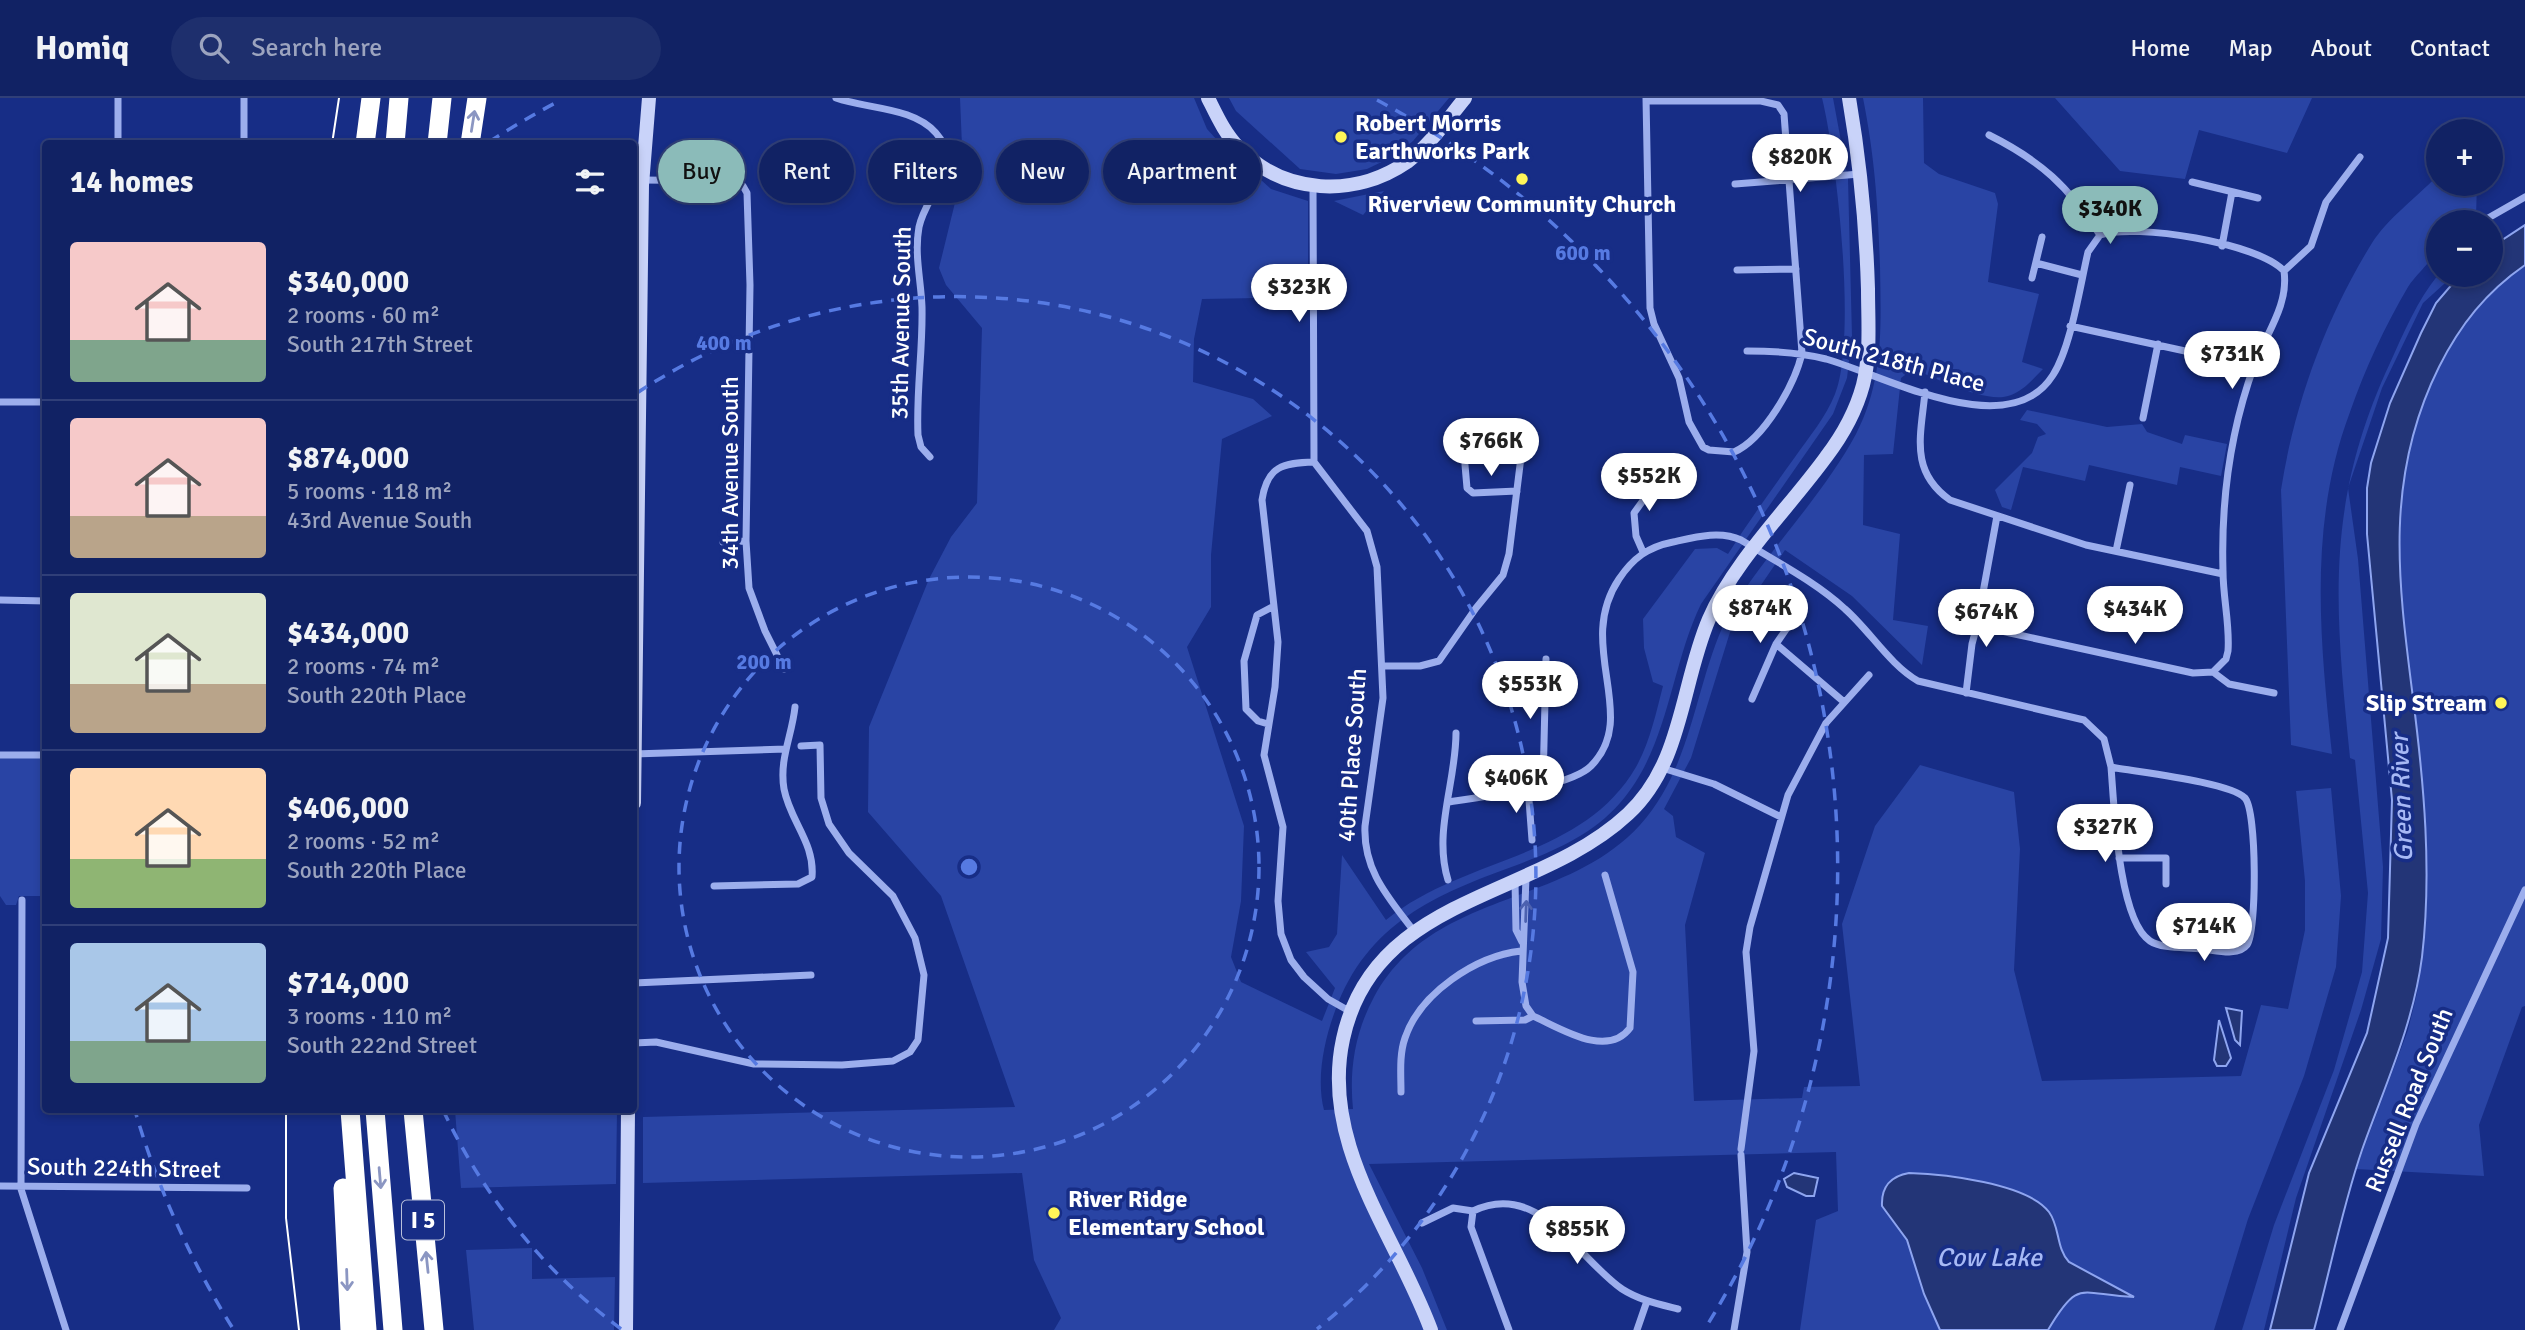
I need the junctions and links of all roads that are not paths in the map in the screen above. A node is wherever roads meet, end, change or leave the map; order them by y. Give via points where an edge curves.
1 (118, 98) edge
2 (244, 98) edge
3 (370, 98) edge
4 (399, 98) edge
5 (442, 98) edge
6 (477, 98) edge
7 (649, 98) edge
8 (836, 98) edge
9 (1208, 98) edge
10 (1465, 98) edge
11 (1849, 98) edge
12 (1726, 99) edge
13 (1646, 100) edge
14 (1989, 135) dead end
15 (118, 140) edge
16 (244, 140) edge
17 (365, 140) edge
18 (395, 140) edge
19 (437, 140) edge
20 (471, 140) edge
21 (2360, 157) dead end
22 (1861, 174) junction
23 (642, 180) junction
24 (1790, 181) junction
25 (2192, 182) dead end
26 (1735, 184) dead end
27 (1313, 186) junction
28 (2232, 192) junction
29 (2258, 198) dead end
30 (2525, 198) edge
31 (2502, 210) edge
32 (2099, 235) junction
33 (2042, 237) dead end
34 (2222, 246) junction
35 (2036, 263) junction
36 (1797, 269) junction
37 (1737, 270) dead end
38 (2284, 271) junction
39 (2082, 275) junction
40 (2032, 278) dead end
41 (2070, 326) junction
42 (2158, 344) junction
43 (1747, 351) dead end
44 (1802, 353) junction
45 (2254, 366) junction
46 (1865, 372) junction
47 (1925, 392) junction
48 (0, 402) edge
49 (42, 402) edge
50 (2143, 418) dead end
51 (637, 441) edge
52 (930, 457) dead end
53 (1521, 457) dead end
54 (1314, 463) junction
55 (1465, 466) dead end
56 (1660, 477) dead end
57 (2130, 485) dead end
58 (1517, 491) junction
59 (1997, 516) junction
60 (746, 541) junction
61 (723, 542) dead end
62 (1755, 549) junction
63 (2116, 551) junction
64 (1643, 552) junction
65 (2222, 574) junction
66 (0, 600) edge
67 (42, 601) edge
68 (1272, 607) junction
69 (1800, 609) dead end
70 (1983, 617) junction
71 (1776, 644) junction
72 (1546, 659) dead end
73 (1383, 666) junction
74 (784, 668) dead end
75 (2213, 672) junction
76 (1869, 675) dead end
77 (1966, 693) junction
78 (2274, 693) dead end
79 (1752, 699) dead end
80 (1844, 702) junction
81 (795, 707) dead end
82 (1268, 724) junction
83 (1456, 733) dead end
84 (801, 746) dead end
85 (787, 749) junction
86 (637, 754) edge
87 (0, 755) edge
88 (42, 755) edge
89 (2111, 767) junction
90 (1662, 768) junction
91 (1543, 785) junction
92 (1528, 787) junction
93 (1449, 802) junction
94 (1781, 817) junction
95 (1532, 840) dead end
96 (2119, 858) junction
97 (1605, 875) dead end
98 (1448, 880) dead end
99 (1520, 880) junction
100 (2166, 884) dead end
101 (714, 886) dead end
102 (2525, 890) edge
103 (22, 900) dead end
104 (1413, 930) junction
105 (1522, 947) junction
106 (811, 975) dead end
107 (637, 983) edge
108 (1351, 1012) junction
109 (1533, 1016) junction
110 (1476, 1021) dead end
111 (637, 1043) edge
112 (1401, 1092) dead end
113 (339, 1113) edge
114 (350, 1113) edge
115 (375, 1113) edge
116 (413, 1113) edge
117 (628, 1113) edge
118 (0, 1186) edge
119 (21, 1186) junction
120 (247, 1188) dead end
121 (1474, 1211) junction
122 (1422, 1223) dead end
123 (1647, 1301) junction
124 (1678, 1309) dead end
125 (66, 1330) edge
126 (350, 1330) edge
127 (368, 1330) edge
128 (393, 1330) edge
129 (434, 1330) edge
130 (626, 1330) edge
131 (1431, 1330) edge
132 (1509, 1330) edge
133 (1637, 1330) edge
134 (1734, 1330) edge
135 (2340, 1330) edge

1 - 15 street
2 - 16 street
3 - 17 highway
4 - 18 highway
5 - 19 highway
20 -> 6 highway
7 - 23 street
8 - 52 street, 35th Avenue South via 921,121 944,147 945,170 923,211 917,237 922,316 918,435
9 - 27 street via 1223,128 1253,161 1288,180
10 - 27 street via 1424,147 1391,172 1361,184
11 - 22 street
12 - 13 street
12 - 24 street via 1778,105 1786,122
13 - 44 street via 1650,308 1679,378 1695,436 1703,447 1722,453 1742,449 1757,436 1791,384
14 - 32 street via 2046,168
21 - 38 street via 2326,202 2311,246
22 - 24 street
22 - 46 street via 1869,337
23 - 51 street
23 - 60 street, 34th Avenue South via 729,181 743,186 748,200
24 - 26 street
24 - 36 street
25 - 28 street
27 - 54 street
28 - 29 street
28 - 34 street
30 - 31 street
32 - 34 street via 2141,232
32 - 39 street
33 - 35 street
34 - 38 street via 2261,256
35 - 39 street
35 - 40 street
36 - 37 street
36 - 44 street
38 - 45 street via 2283,301
39 - 41 street
41 - 42 street
41 - 47 street, South 218th Place via 2055,373 2030,399 1984,406
42 - 45 street
42 - 50 street
43 - 44 street, South 218th Place
44 - 46 street, South 218th Place
45 - 65 street via 2224,495
46 - 47 street, South 218th Place
46 - 62 street via 1838,441
47 - 59 street via 1920,456 1929,480 1950,500
48 - 49 street
53 - 58 street
54 - 68 street via 1290,463 1275,470 1264,484
54 - 73 street, 40th Place South via 1360,520 1372,545
55 - 58 street via 1467,488 1473,493
56 - 64 street via 1634,513
57 - 63 street
58 - 73 street via 1503,575 1444,656 1428,665
59 - 63 street
59 - 70 street via 1982,598
60 - 61 street
60 - 74 street, 34th Avenue South via 750,588
62 - 64 street via 1724,534 1670,542
62 - 77 street via 1835,600 1908,675
62 - 90 street via 1728,584 1709,620
63 - 65 street
64 - 91 street via 1624,571 1603,609 1600,647 1612,714 1600,755 1571,780
65 - 75 street via 2228,651
66 - 67 street
68 - 82 street via 1278,662
68 - 82 street via 1257,615 1244,660 1247,709
69 - 71 street
70 - 75 street via 1998,630 2010,633 2193,673
70 - 77 street via 1972,644
71 - 79 street
71 - 80 street
72 - 91 street
73 - 104 street, 40th Place South via 1381,723 1365,845 1371,871
75 - 78 street via 2229,684
76 - 80 street
77 - 89 street via 2084,720 2104,739
80 - 94 street via 1822,730
81 - 85 street
82 - 108 street via 1264,755 1283,827 1278,901 1281,934 1304,978
83 - 93 street
84 - 111 street via 820,745 821,798 829,824 849,853 893,896 915,939 924,975 918,1040 904,1058 754,1064 656,1042
85 - 86 street
85 - 101 street via 784,792 811,852 812,877 797,884
87 - 88 street
89 - 96 street
89 - 96 street via 2222,787 2245,798 2253,848 2248,944 2228,952 2150,941 2141,931 2123,887
90 - 94 street via 1714,784
90 - 99 street via 1643,799 1596,841
91 - 92 street
92 - 93 street
92 - 95 street
93 - 98 street via 1442,842
94 - 134 street via 1747,941 1754,1051 1741,1152 1747,1252
96 - 100 street via 2166,858
97 - 109 street via 1633,972 1630,1028 1617,1040 1596,1041
99 - 104 street via 1455,906
99 - 105 street via 1516,930
102 - 135 street, Russell Road South via 2416,1124
103 - 119 street
104 - 108 street via 1374,972
105 - 109 street via 1523,993
105 - 112 street via 1464,970 1431,1000 1405,1038
106 - 107 street
108 - 131 street via 1339,1068 1344,1134
109 - 110 street
113 -> 126 highway
114 - 127 highway
115 -> 128 highway, I 5
129 -> 116 highway, I 5
117 - 130 street
118 - 119 street, South 224th Street
119 - 120 street, South 224th Street
119 - 125 street
121 - 122 street via 1453,1208
121 - 123 street via 1506,1204 1541,1216 1564,1231 1599,1271
121 - 132 street via 1471,1227
123 - 124 street
123 - 133 street

